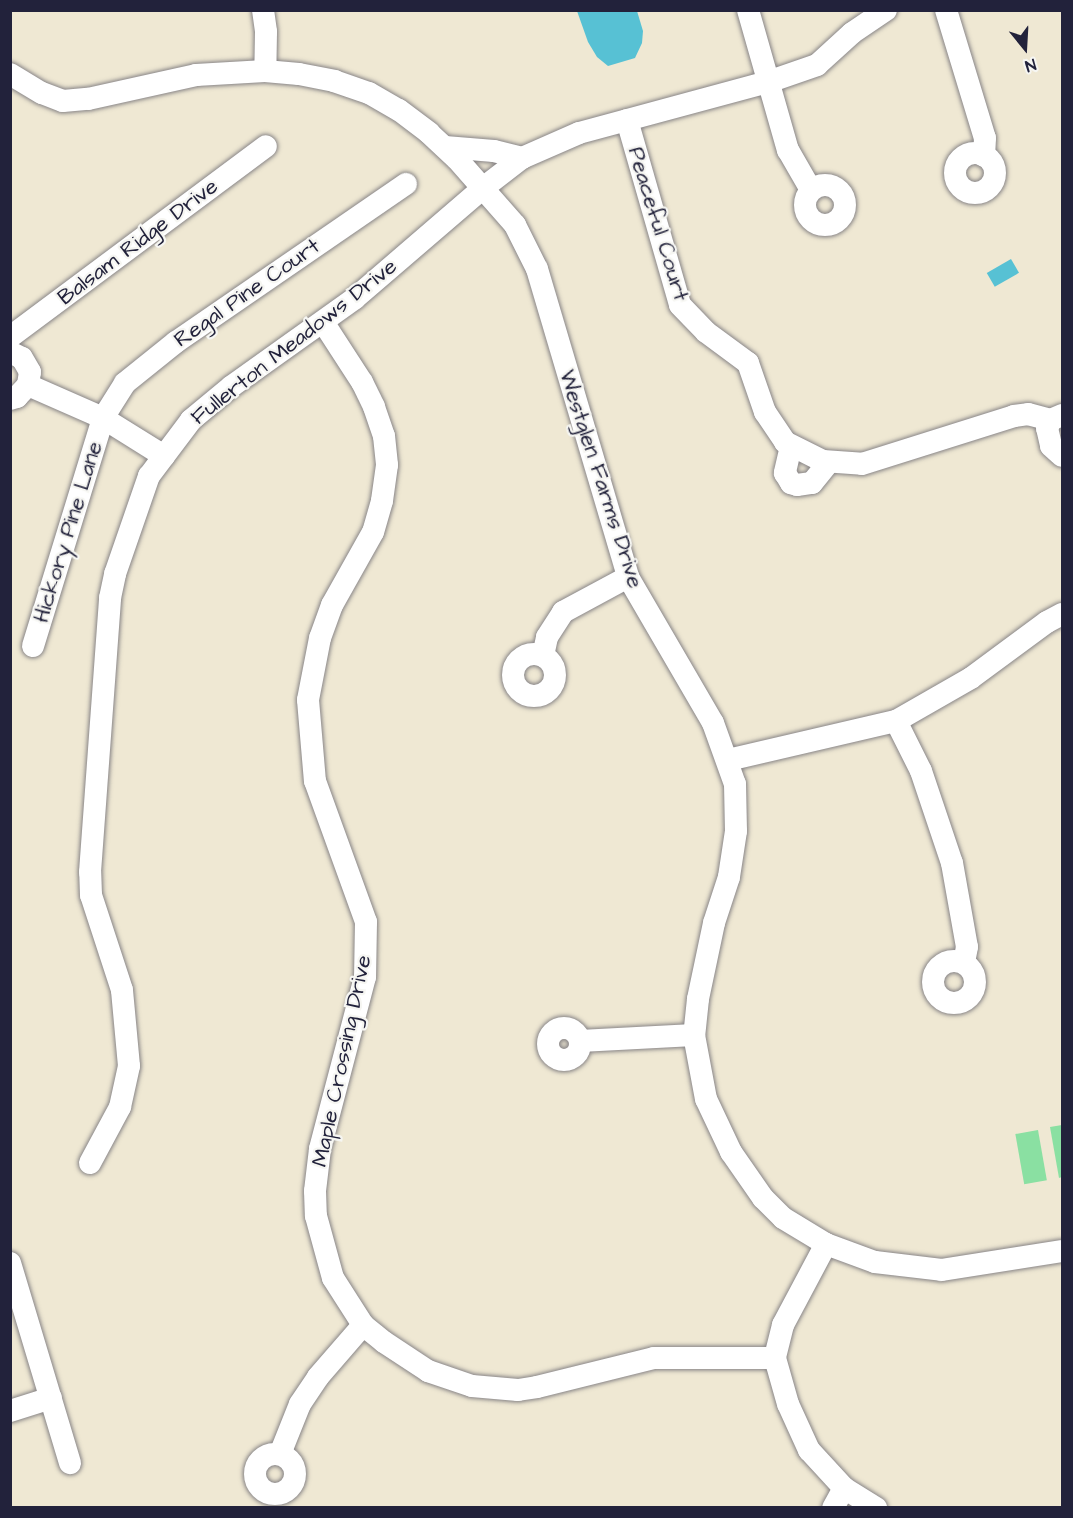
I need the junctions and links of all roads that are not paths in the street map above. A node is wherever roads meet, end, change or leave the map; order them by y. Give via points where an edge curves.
1 (262, 10) edge
2 (748, 10) edge
3 (886, 10) edge
4 (946, 10) edge
5 (265, 71) junction
6 (10, 74) edge
7 (768, 82) junction
8 (627, 120) junction
9 (266, 146) dead end
10 (445, 147) junction
11 (984, 156) dead end
12 (522, 158) junction
13 (406, 183) dead end
14 (483, 188) junction
15 (811, 190) dead end
16 (323, 322) junction
17 (10, 337) edge
18 (10, 352) edge
19 (28, 385) junction
20 (10, 399) edge
21 (103, 418) junction
22 (1057, 418) edge
23 (791, 446) junction
24 (164, 456) junction
25 (1062, 456) edge
26 (829, 462) junction
27 (628, 577) junction
28 (1062, 614) edge
29 (33, 646) dead end
30 (543, 656) dead end
31 (896, 721) junction
32 (728, 760) junction
33 (964, 963) dead end
34 (694, 1035) junction
35 (580, 1041) dead end
36 (90, 1163) dead end
37 (826, 1244) junction
38 (1062, 1251) edge
39 (10, 1263) edge
40 (363, 1325) junction
41 (775, 1358) junction
42 (51, 1398) junction
43 (10, 1411) edge
44 (280, 1454) dead end
45 (70, 1463) dead end
46 (844, 1488) junction
47 (833, 1508) edge
48 (876, 1508) edge

1 - 5 street
2 - 7 street
3 - 7 street, Fullerton Meadows Drive via 817,64
4 - 11 street via 985,138
5 - 6 street, Westglen Farms Drive via 196,75 63,101
5 - 10 street, Westglen Farms Drive via 334,81 369,93 399,110
7 - 8 street, Fullerton Meadows Drive
7 - 15 street via 788,150
8 - 12 street, Fullerton Meadows Drive via 579,133
8 - 23 street, Peaceful Court via 680,305 706,332 748,363 771,425
9 - 17 street, Balsam Ridge Drive
10 - 12 street
10 - 14 street, Westglen Farms Drive
12 - 14 street, Fullerton Meadows Drive
13 - 21 street, Regal Pine Court via 124,382
14 - 16 street, Fullerton Meadows Drive
14 - 27 street, Westglen Farms Drive via 515,225 537,269
16 - 24 street, Fullerton Meadows Drive via 191,420
16 - 40 street, Maple Crossing Drive via 374,407 384,436 387,465 373,532 332,605 320,638 308,700 315,781 366,922 365,978 320,1149 315,1191 316,1216 333,1278
18 - 19 street via 27,364
19 - 20 street
19 - 21 street
21 - 24 street
21 - 29 street, Hickory Pine Lane
22 - 25 street, Peaceful Court via 1047,428 1048,438
22 - 26 street, Peaceful Court via 1014,416 862,464
23 - 26 street, Peaceful Court
23 - 26 street via 785,473 791,483 812,483
24 - 36 street, Fullerton Meadows Drive via 149,476 110,598 90,872 91,895 122,990 129,1066 120,1107
27 - 30 street via 563,612 547,637
27 - 32 street, Westglen Farms Drive via 713,723
28 - 31 street via 971,678
31 - 32 street
31 - 33 street via 921,771 952,862 967,947
32 - 34 street, Westglen Farms Drive via 735,784 736,831 729,877 714,923 698,999
34 - 35 street
34 - 37 street, Westglen Farms Drive via 706,1099 731,1152 763,1198 783,1218
37 - 38 street, Westglen Farms Drive via 875,1262 942,1270
37 - 41 street via 783,1325
39 - 42 street
40 - 41 street, Maple Crossing Drive via 428,1371 472,1386 495,1388 537,1387 654,1358
40 - 44 street via 300,1404
41 - 46 street via 788,1404 809,1450
42 - 43 street
42 - 45 street
46 - 47 street
46 - 48 street

